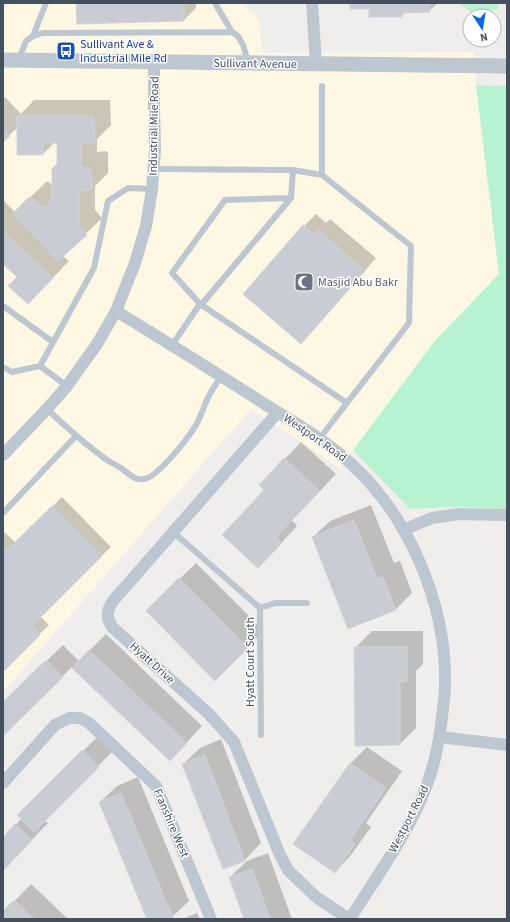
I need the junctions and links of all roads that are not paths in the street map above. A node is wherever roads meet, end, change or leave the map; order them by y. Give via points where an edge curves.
1 (46, 3) edge
2 (215, 3) edge
3 (312, 3) edge
4 (232, 32) junction
5 (33, 36) junction
6 (3, 60) edge
7 (19, 60) junction
8 (154, 62) junction
9 (249, 63) junction
10 (316, 64) junction
11 (507, 66) edge
12 (322, 86) dead end
13 (154, 169) junction
14 (293, 170) junction
15 (322, 175) junction
16 (152, 190) junction
17 (291, 198) junction
18 (201, 305) junction
19 (3, 306) edge
20 (116, 311) junction
21 (53, 342) junction
22 (172, 346) junction
23 (40, 366) junction
24 (3, 367) edge
25 (221, 376) junction
26 (67, 386) junction
27 (347, 403) junction
28 (47, 409) junction
29 (278, 412) junction
30 (76, 436) junction
31 (320, 439) junction
32 (3, 455) edge
33 (3, 513) edge
34 (507, 515) edge
35 (403, 530) junction
36 (173, 532) junction
37 (307, 603) dead end
38 (260, 608) junction
39 (261, 735) dead end
40 (440, 737) junction
41 (507, 745) edge
42 (3, 783) edge
43 (211, 919) edge
44 (349, 919) edge

1 - 5 lane
2 - 4 lane
3 - 10 street
4 - 5 lane via 43,33
4 - 9 lane via 238,36
5 - 7 lane via 26,41
6 - 7 street, Sullivant Avenue
7 - 8 street, Sullivant Avenue
8 - 9 street, Sullivant Avenue
8 - 13 street, Industrial Mile Road
9 - 10 street, Sullivant Avenue
10 - 11 street, Sullivant Avenue
12 - 15 lane
13 - 14 lane
13 - 16 street, Industrial Mile Road
14 - 15 lane
14 - 17 lane
15 - 27 lane via 411,246 409,323
16 - 20 street, Industrial Mile Road via 146,226 135,264
16 - 21 lane via 128,188 108,200 94,268
17 - 18 lane
17 - 18 lane via 225,200 172,273
18 - 22 lane
18 - 27 lane
19 - 21 lane
20 - 22 street, Westport Road
20 - 26 street, Industrial Mile Road via 97,344
21 - 23 lane
22 - 25 street, Westport Road
23 - 24 lane via 12,372
23 - 26 lane
25 - 29 street, Westport Road
25 - 30 lane via 193,430 167,462 146,479 132,477
26 - 28 street, Industrial Mile Road
27 - 31 lane
28 - 30 lane
28 - 32 street, Industrial Mile Road
29 - 31 street, Westport Road
29 - 36 street, Hyatt Drive
30 - 33 lane
31 - 35 street, Westport Road via 372,486
34 - 35 street via 459,514 432,518
35 - 40 street, Westport Road via 428,583 438,616 445,686
36 - 38 lane, Hyatt Court South
36 - 44 street, Hyatt Drive via 113,601 108,609 108,619 112,627 209,714 234,742 288,870 316,897
37 - 38 lane via 274,603
38 - 39 lane, Hyatt Court South
40 - 41 street
40 - 44 street, Westport Road via 423,796 410,823
42 - 43 street, Franshire West via 55,725 70,718 80,718 89,723 156,786

